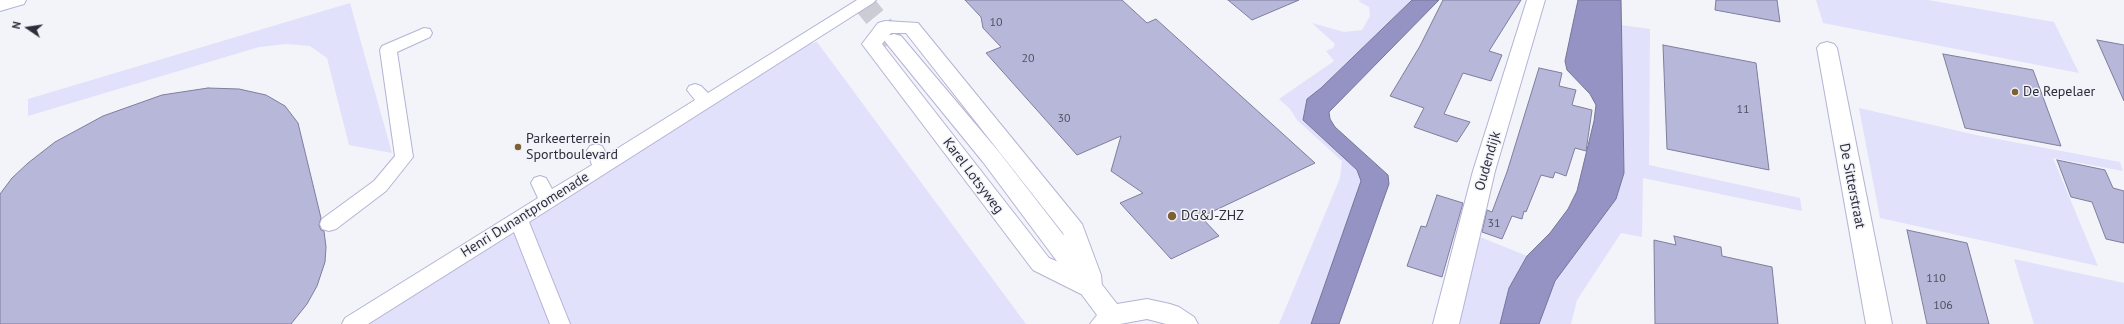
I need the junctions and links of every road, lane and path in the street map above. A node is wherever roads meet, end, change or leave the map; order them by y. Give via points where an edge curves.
1 (17, 0) edge
2 (868, 0) edge
3 (1536, 0) edge
4 (0, 6) edge
5 (424, 33) dead end
6 (894, 40) tunnel mouth
7 (1827, 48) dead end
8 (540, 183) dead end
9 (549, 201) junction
10 (519, 220) junction
11 (329, 224) dead end
12 (1090, 287) junction
13 (1107, 320) edge
14 (352, 324) edge
15 (560, 324) edge
16 (1185, 324) edge
17 (1446, 324) edge
18 (1879, 324) edge

1 - 4 street
2 - 9 street, Henri Dunantpromenade via 599,158
3 - 17 street, Oudendijk via 1484,171
5 - 11 street via 388,50 404,156 380,186
6 - 12 street, Karel Lotsyweg via 990,157
7 - 18 street, De Sitterstraat
8 - 9 street
9 - 10 street, Henri Dunantpromenade
10 - 14 street, Henri Dunantpromenade
10 - 15 street
12 - 12 street, Karel Lotsyweg via 1089,276 1074,230 911,27 885,27 872,44 1041,264
12 - 13 street, Karel Lotsyweg
13 - 16 street via 1134,309 1146,309 1170,314

